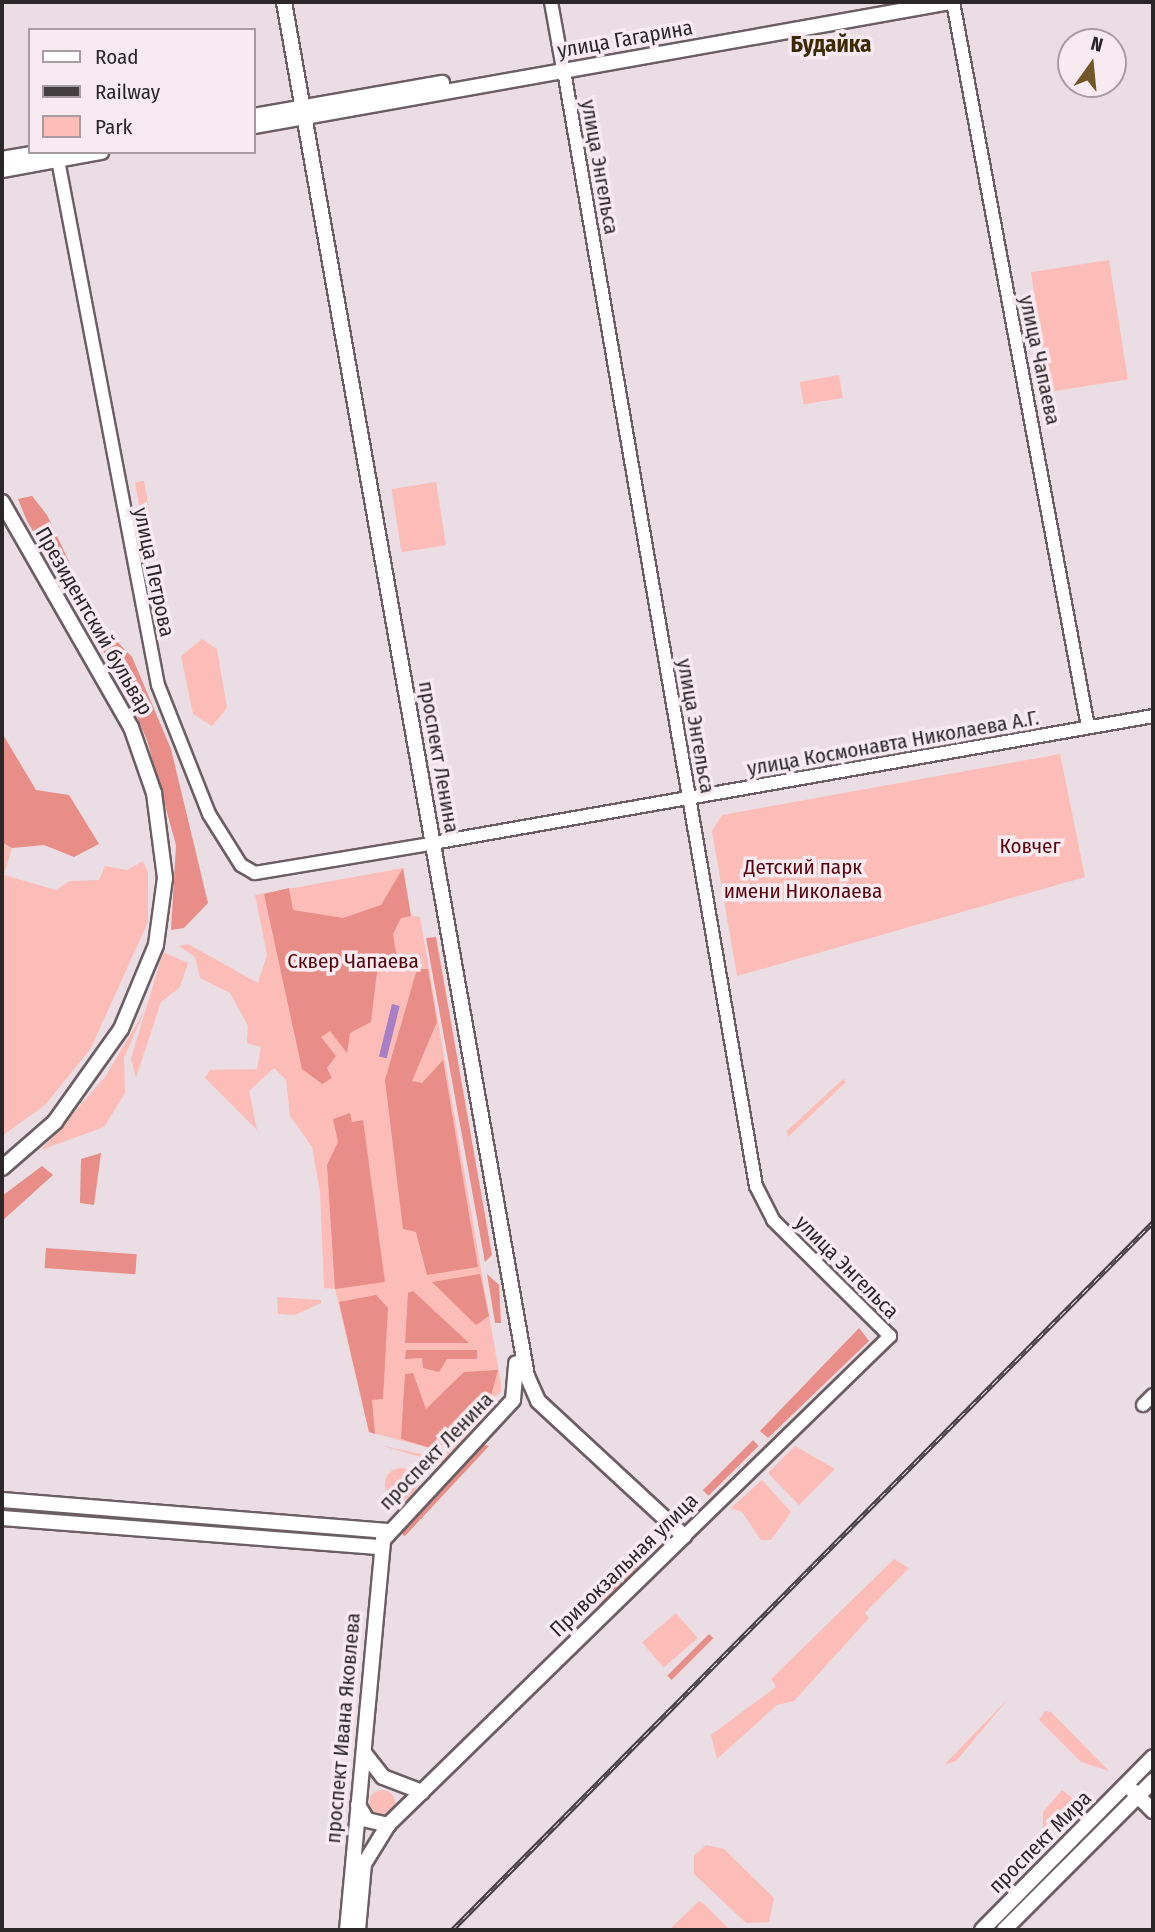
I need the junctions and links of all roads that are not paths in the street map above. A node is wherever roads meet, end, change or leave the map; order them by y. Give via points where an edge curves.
1 (276, 2) edge
2 (284, 2) edge
3 (551, 2) edge
4 (952, 2) edge
5 (911, 4) edge
6 (563, 67) junction
7 (300, 113) junction
8 (256, 116) edge
9 (256, 125) edge
10 (31, 154) edge
11 (80, 154) edge
12 (58, 156) edge
13 (2, 159) edge
14 (2, 170) edge
15 (2, 502) edge
16 (2, 517) edge
17 (1153, 716) edge
18 (1088, 727) junction
19 (690, 799) junction
20 (429, 844) junction
21 (348, 858) joint
22 (2, 1159) edge
23 (2, 1168) edge
24 (890, 1336) joint
25 (1153, 1395) edge
26 (513, 1400) junction
27 (538, 1401) junction
28 (1143, 1405) dead end
29 (2, 1500) edge
30 (163, 1513) junction
31 (2, 1518) edge
32 (162, 1530) junction
33 (388, 1531) junction
34 (684, 1536) junction
35 (381, 1547) junction
36 (365, 1754) junction
37 (1153, 1757) edge
38 (1131, 1780) junction
39 (1148, 1790) edge
40 (422, 1792) junction
41 (358, 1805) junction
42 (1153, 1811) edge
43 (388, 1825) junction
44 (1040, 1872) junction
45 (1051, 1884) junction
46 (348, 1930) edge
47 (358, 1930) edge
48 (982, 1930) edge
49 (1004, 1930) edge

1 - 7 main road, проспект Ленина
2 - 7 main road, проспект Ленина
3 - 6 street, улица Энгельса
4 - 5 main road, улица Гагарина
4 - 18 street, улица Чапаева
5 - 6 main road, улица Гагарина
6 - 7 main road, улица Гагарина
6 - 19 street, улица Энгельса
7 - 8 main road, улица Гагарина
7 - 9 main road, улица Гагарина
7 - 20 main road, проспект Ленина
10 - 13 main road
11 - 12 main road
12 - 14 main road
12 - 21 street, улица Петрова via 153,664 190,775 248,871
15 - 23 main road, Президентский бульвар via 131,727 154,793 166,878 156,945 121,1029 55,1122
16 - 22 main road, Президентский бульвар via 117,716 147,800 158,873 144,957 118,1019 57,1108
17 - 18 street, улица Космонавта Николаева А.Г.
18 - 19 street, улица Космонавта Николаева А.Г.
19 - 20 street, улица Космонавта Николаева А.Г.
19 - 24 street, улица Энгельса via 760,1200
20 - 21 street, улица Космонавта Николаева А.Г.
20 - 26 main road, проспект Ленина via 516,1363
20 - 27 main road, проспект Ленина via 525,1368
24 - 34 street, Привокзальная улица
25 - 28 street
26 - 27 main road, проспект Ленина
26 - 33 main road, проспект Ленина
27 - 34 main road, проспект Ленина
29 - 30 main road
30 - 32 main road
30 - 33 main road
31 - 32 main road
32 - 35 main road
33 - 35 main road, проспект Ивана Яковлева
34 - 40 main road, Привокзальная улица
35 - 36 main road, проспект Ивана Яковлева
36 - 40 main road via 383,1777
36 - 41 main road, проспект Ивана Яковлева
37 - 38 main road, проспект Мира
38 - 39 main road
38 - 44 main road, проспект Мира
39 - 42 main road
39 - 45 main road, проспект Мира
40 - 43 main road, Привокзальная улица
41 - 43 main road via 367,1820
41 - 46 main road, проспект Ивана Яковлева
43 - 47 main road, проспект Ивана Яковлева via 364,1864
44 - 45 main road
44 - 48 main road, проспект Мира
45 - 49 main road, проспект Мира

